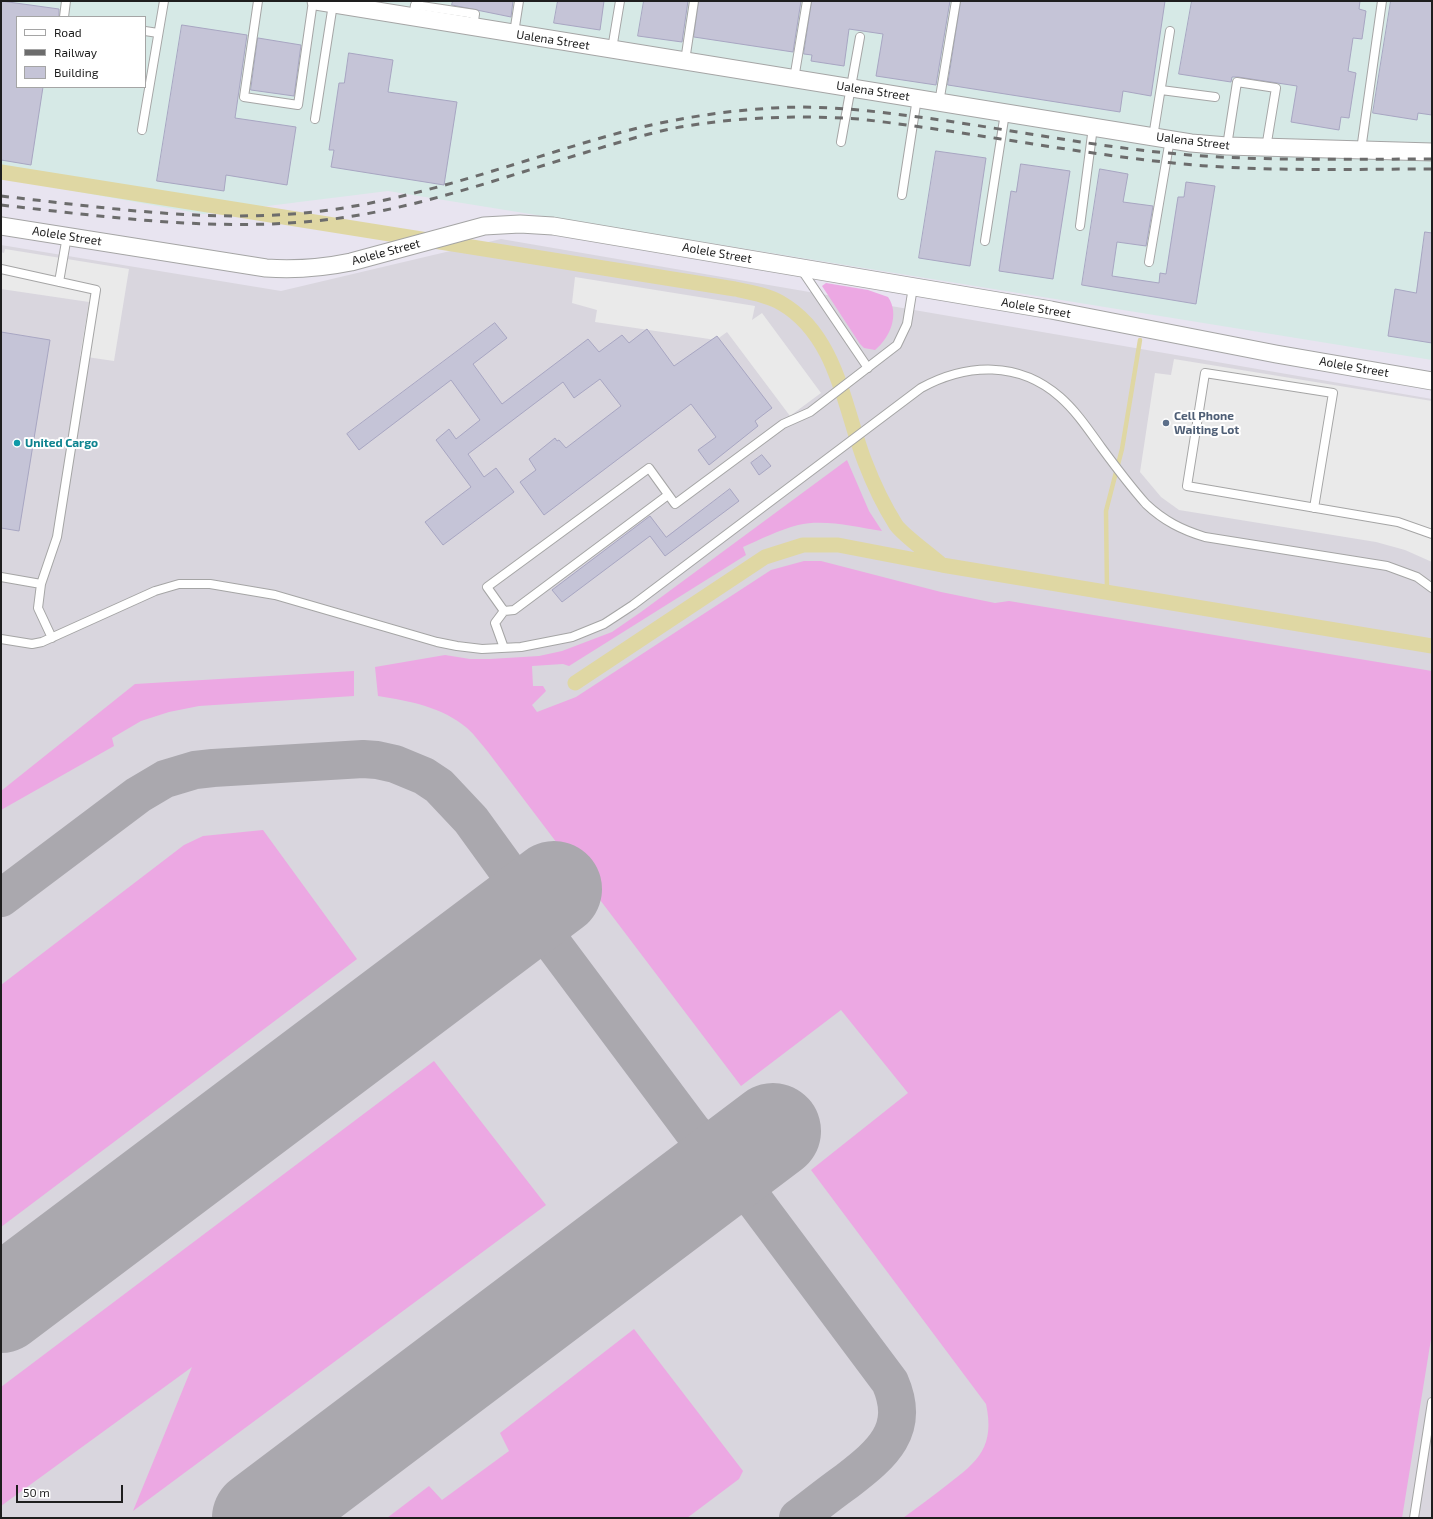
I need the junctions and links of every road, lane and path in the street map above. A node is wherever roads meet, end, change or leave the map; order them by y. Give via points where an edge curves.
1 (66, 1) edge
2 (164, 1) edge
3 (258, 1) edge
4 (315, 1) edge
5 (520, 1) edge
6 (620, 1) edge
7 (694, 1) edge
8 (807, 1) edge
9 (956, 1) edge
10 (1382, 1) edge
11 (344, 4) edge
12 (64, 16) edge
13 (146, 31) edge
14 (1170, 31) dead end
15 (158, 34) junction
16 (514, 34) junction
17 (860, 37) dead end
18 (612, 49) junction
19 (685, 61) junction
20 (794, 79) junction
21 (851, 88) junction
22 (1161, 90) junction
23 (1215, 97) dead end
24 (916, 98) junction
25 (939, 103) junction
26 (1005, 113) junction
27 (316, 119) dead end
28 (1093, 127) junction
29 (142, 130) dead end
30 (1153, 137) junction
31 (1170, 139) junction
32 (841, 142) dead end
33 (1227, 146) junction
34 (1266, 148) junction
35 (1361, 150) junction
36 (1432, 152) edge
37 (902, 195) dead end
38 (1, 226) edge
39 (1080, 226) dead end
40 (68, 236) junction
41 (985, 241) dead end
42 (1149, 262) dead end
43 (800, 267) junction
44 (1, 270) edge
45 (59, 282) junction
46 (913, 287) junction
47 (868, 368) junction
48 (1432, 381) edge
49 (668, 495) junction
50 (1314, 508) junction
51 (1432, 534) edge
52 (1, 577) edge
53 (41, 584) junction
54 (1432, 588) edge
55 (504, 611) junction
56 (52, 638) junction
57 (1, 639) edge
58 (504, 648) junction
59 (1432, 1402) edge
60 (1414, 1518) edge

1 - 12 lane
2 - 15 lane
3 - 4 lane via 244,97 298,105
4 - 11 street, Ualena Street
5 - 16 lane
6 - 18 lane
7 - 19 lane
8 - 20 lane
9 - 25 lane
10 - 35 lane
11 - 16 street, Ualena Street
11 - 27 lane
13 - 15 lane
14 - 22 lane
15 - 29 lane
16 - 18 street, Ualena Street
17 - 21 lane
18 - 19 street, Ualena Street
19 - 20 street, Ualena Street
20 - 21 street, Ualena Street
21 - 24 street, Ualena Street
21 - 32 lane
22 - 23 lane
22 - 30 lane
24 - 25 street, Ualena Street
24 - 37 lane
25 - 26 street, Ualena Street
26 - 28 street, Ualena Street
26 - 41 lane
28 - 30 street, Ualena Street
28 - 39 lane
30 - 31 street, Ualena Street
31 - 33 street, Ualena Street
31 - 42 lane
33 - 34 street, Ualena Street
33 - 34 lane via 1237,82 1276,88
34 - 35 street, Ualena Street
35 - 36 street, Ualena Street
38 - 40 street, Aolele Street
40 - 43 street, Aolele Street via 280,269 328,267 465,230 501,224 553,226
40 - 45 lane
43 - 46 street, Aolele Street
43 - 47 lane
44 - 45 lane
45 - 53 lane via 96,290 57,537
46 - 47 lane via 903,336 897,345
46 - 48 street, Aolele Street
47 - 49 lane via 810,412 784,424 675,504
49 - 55 lane via 514,610
49 - 55 lane via 649,468 487,587
50 - 50 lane via 1187,486 1205,373 1333,393
50 - 51 lane via 1398,522
52 - 53 lane
53 - 56 lane via 38,608
54 - 58 lane via 1417,577 1387,566 1206,537 1167,522 1136,492 1080,418 1060,397 1036,381 1008,372 979,370 950,374 921,388 604,624 556,641
55 - 58 lane via 495,623
56 - 57 lane via 32,644
56 - 58 lane via 168,586 194,583 275,596 457,646
59 - 60 lane

